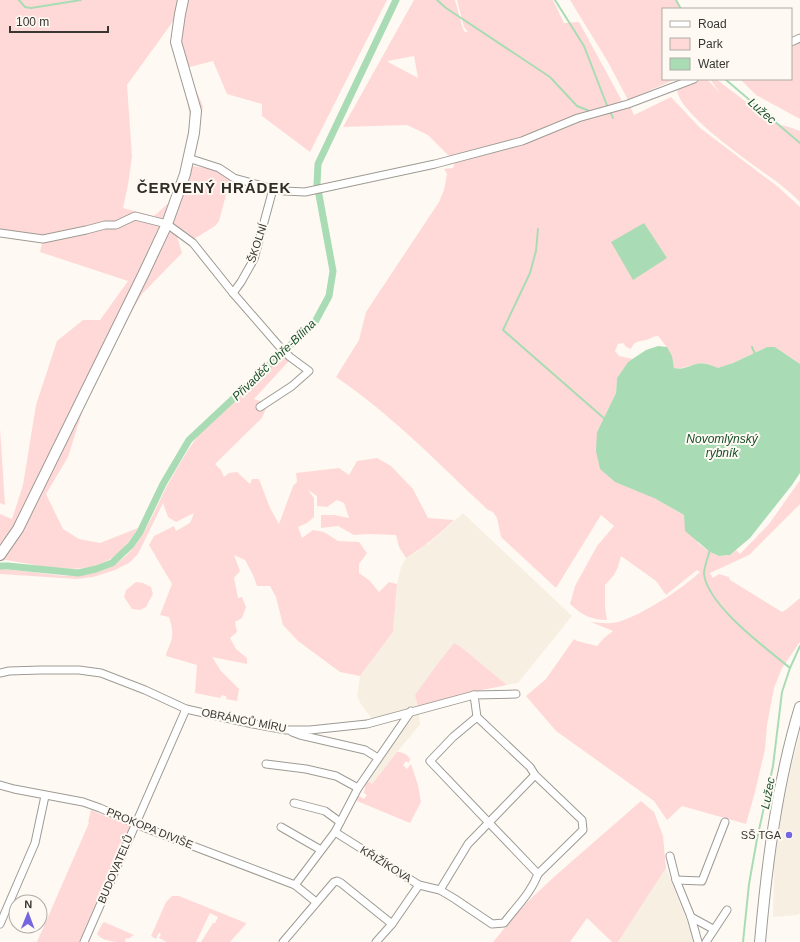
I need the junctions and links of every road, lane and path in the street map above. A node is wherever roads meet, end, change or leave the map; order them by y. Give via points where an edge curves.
1 (183, 0) edge
2 (691, 80) edge
3 (188, 158) junction
4 (273, 189) junction
5 (167, 224) junction
6 (0, 233) edge
7 (233, 292) junction
8 (260, 407) dead end
9 (0, 555) edge
10 (0, 673) edge
11 (474, 694) junction
12 (516, 694) dead end
13 (800, 707) edge
14 (186, 709) junction
15 (411, 712) junction
16 (477, 717) junction
17 (286, 730) junction
18 (378, 758) junction
19 (266, 764) dead end
20 (535, 775) junction
21 (0, 785) edge
22 (358, 788) junction
23 (44, 796) junction
24 (294, 802) dead end
25 (340, 822) junction
26 (725, 822) dead end
27 (489, 823) junction
28 (135, 824) junction
29 (280, 827) dead end
30 (335, 832) junction
31 (321, 850) junction
32 (670, 856) dead end
33 (538, 874) junction
34 (676, 880) junction
35 (295, 885) junction
36 (418, 885) junction
37 (440, 890) junction
38 (316, 902) junction
39 (727, 910) dead end
40 (691, 917) junction
41 (0, 924) edge
42 (392, 924) junction
43 (713, 929) junction
44 (84, 942) edge
45 (283, 942) edge
46 (376, 942) edge
47 (698, 942) edge
48 (706, 942) edge
49 (760, 942) edge

1 - 3 street via 176,42 196,111
2 - 4 street via 628,104 578,118 522,140 435,164 310,191
3 - 4 street via 219,168 234,178
3 - 5 street
4 - 7 street, ŠKOLNÍ via 254,259
5 - 6 street via 136,216 116,225 105,225 44,239
5 - 7 street via 193,243
5 - 9 street via 18,529
7 - 8 street via 279,346 308,371 292,386
10 - 14 street, OBRÁNCŮ MÍRU via 41,670 101,673
11 - 12 street, OBRÁNCŮ MÍRU
11 - 15 street, OBRÁNCŮ MÍRU
11 - 16 street
13 - 49 street via 790,738 777,801
14 - 17 street, OBRÁNCŮ MÍRU
14 - 28 street, BUDOVATELŮ
15 - 17 street, OBRÁNCŮ MÍRU via 367,724
15 - 18 street
16 - 20 street via 530,767
16 - 27 street via 430,761
17 - 18 street via 350,745
18 - 22 street
19 - 22 street via 336,776
20 - 27 street
20 - 33 street via 582,820 583,825 583,830
21 - 23 street, PROKOPA DIVIŠE
22 - 25 street
23 - 28 street, PROKOPA DIVIŠE via 83,802
23 - 41 street via 35,843
24 - 25 street via 325,811
25 - 30 street
26 - 34 street via 702,881
27 - 33 street
27 - 37 street via 468,844
28 - 35 street, PROKOPA DIVIŠE
28 - 44 street, BUDOVATELŮ
29 - 31 street
30 - 31 street
30 - 36 street, KŘIŽÍKOVA
31 - 35 street
32 - 34 street
33 - 37 street, KŘIŽÍKOVA via 529,892 502,924 492,924
34 - 40 street
35 - 38 street
36 - 37 street, KŘIŽÍKOVA
36 - 42 street
38 - 42 street via 337,881
38 - 45 street
39 - 43 street
40 - 43 street
40 - 47 street
42 - 46 street
43 - 48 street

